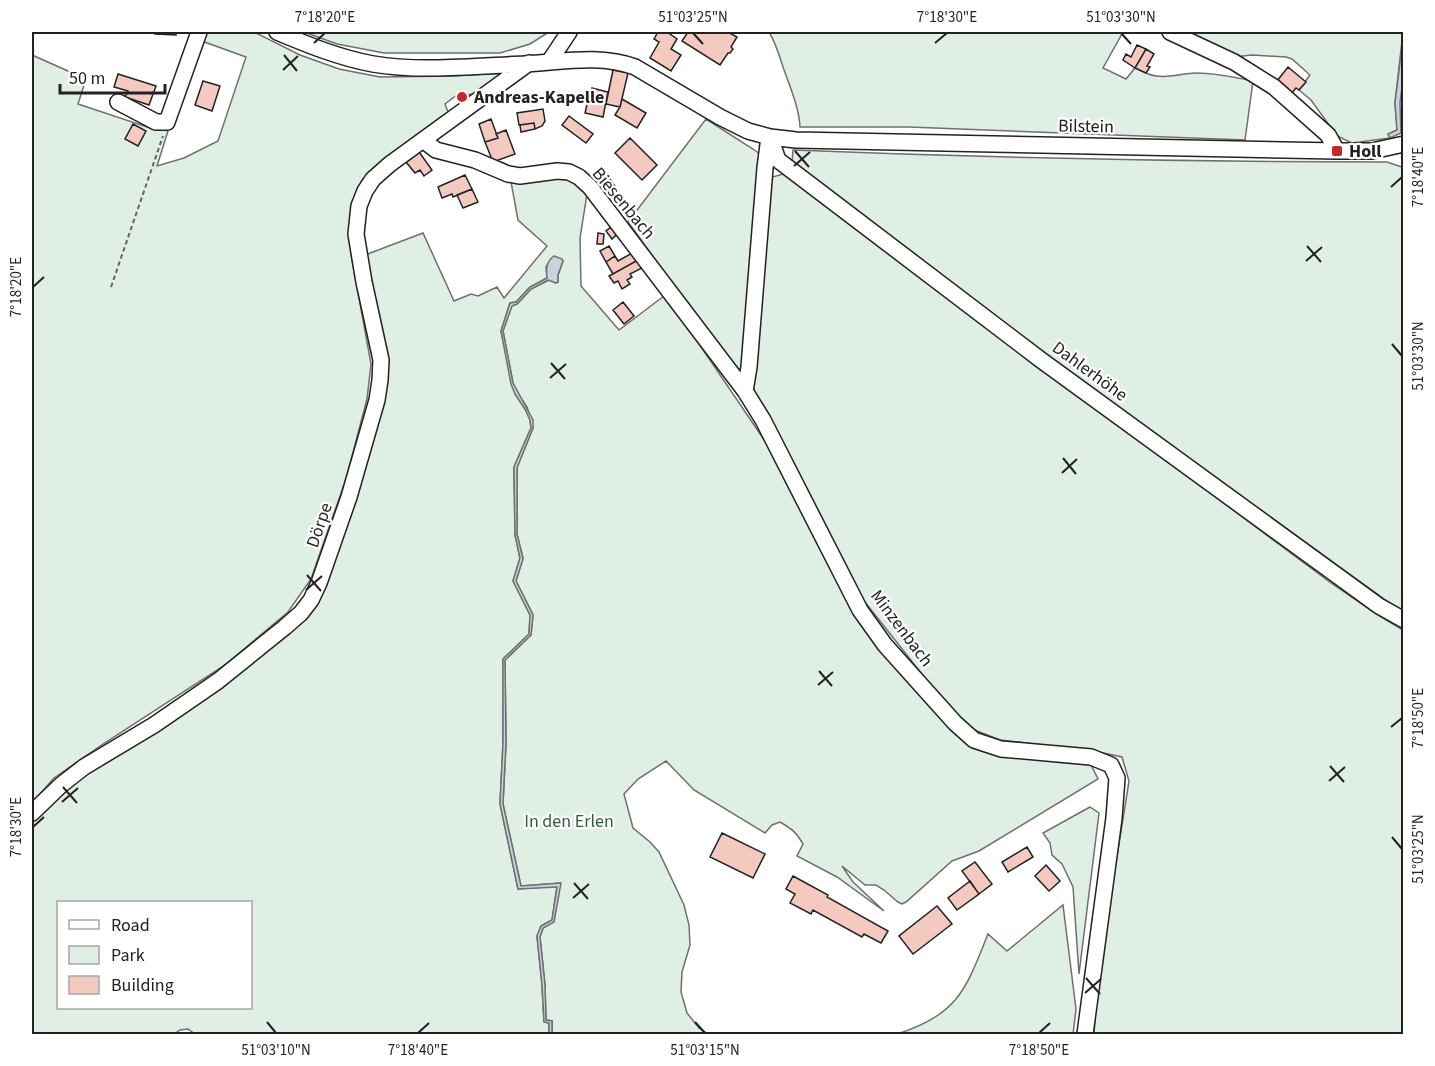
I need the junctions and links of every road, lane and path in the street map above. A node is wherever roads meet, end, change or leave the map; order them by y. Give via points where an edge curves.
1 (199, 32) edge
2 (278, 32) edge
3 (569, 32) edge
4 (1170, 32) edge
5 (549, 62) junction
6 (529, 63) junction
7 (118, 102) dead end
8 (167, 122) junction
9 (770, 137) junction
10 (423, 140) junction
11 (1403, 145) edge
12 (1337, 151) junction
13 (111, 288) dead end
14 (745, 391) junction
15 (1404, 620) edge
16 (32, 813) edge
17 (1085, 1035) edge

1 - 8 street
2 - 6 street via 347,58 376,64 446,67
3 - 5 street
4 - 12 street via 1234,62 1274,87 1328,135
5 - 6 street
5 - 9 street via 585,59 624,63 720,117
6 - 10 street
7 - 8 street via 156,122
8 - 13 path
9 - 12 street, Bilstein
9 - 14 street
9 - 15 street, Dahlerhöhe via 778,160 1041,360 1379,606
10 - 14 street, Biesenbach via 436,150 476,160 508,174 557,171 579,177
10 - 16 street, Dörpe via 374,179 359,206 356,234 381,360 380,380 349,497 311,600 285,627 218,681 84,767
11 - 12 street, Bilstein
14 - 17 street, Minzenbach via 860,610 885,645 955,723 974,740 1001,749 1091,757 1111,765 1117,778 1113,830

